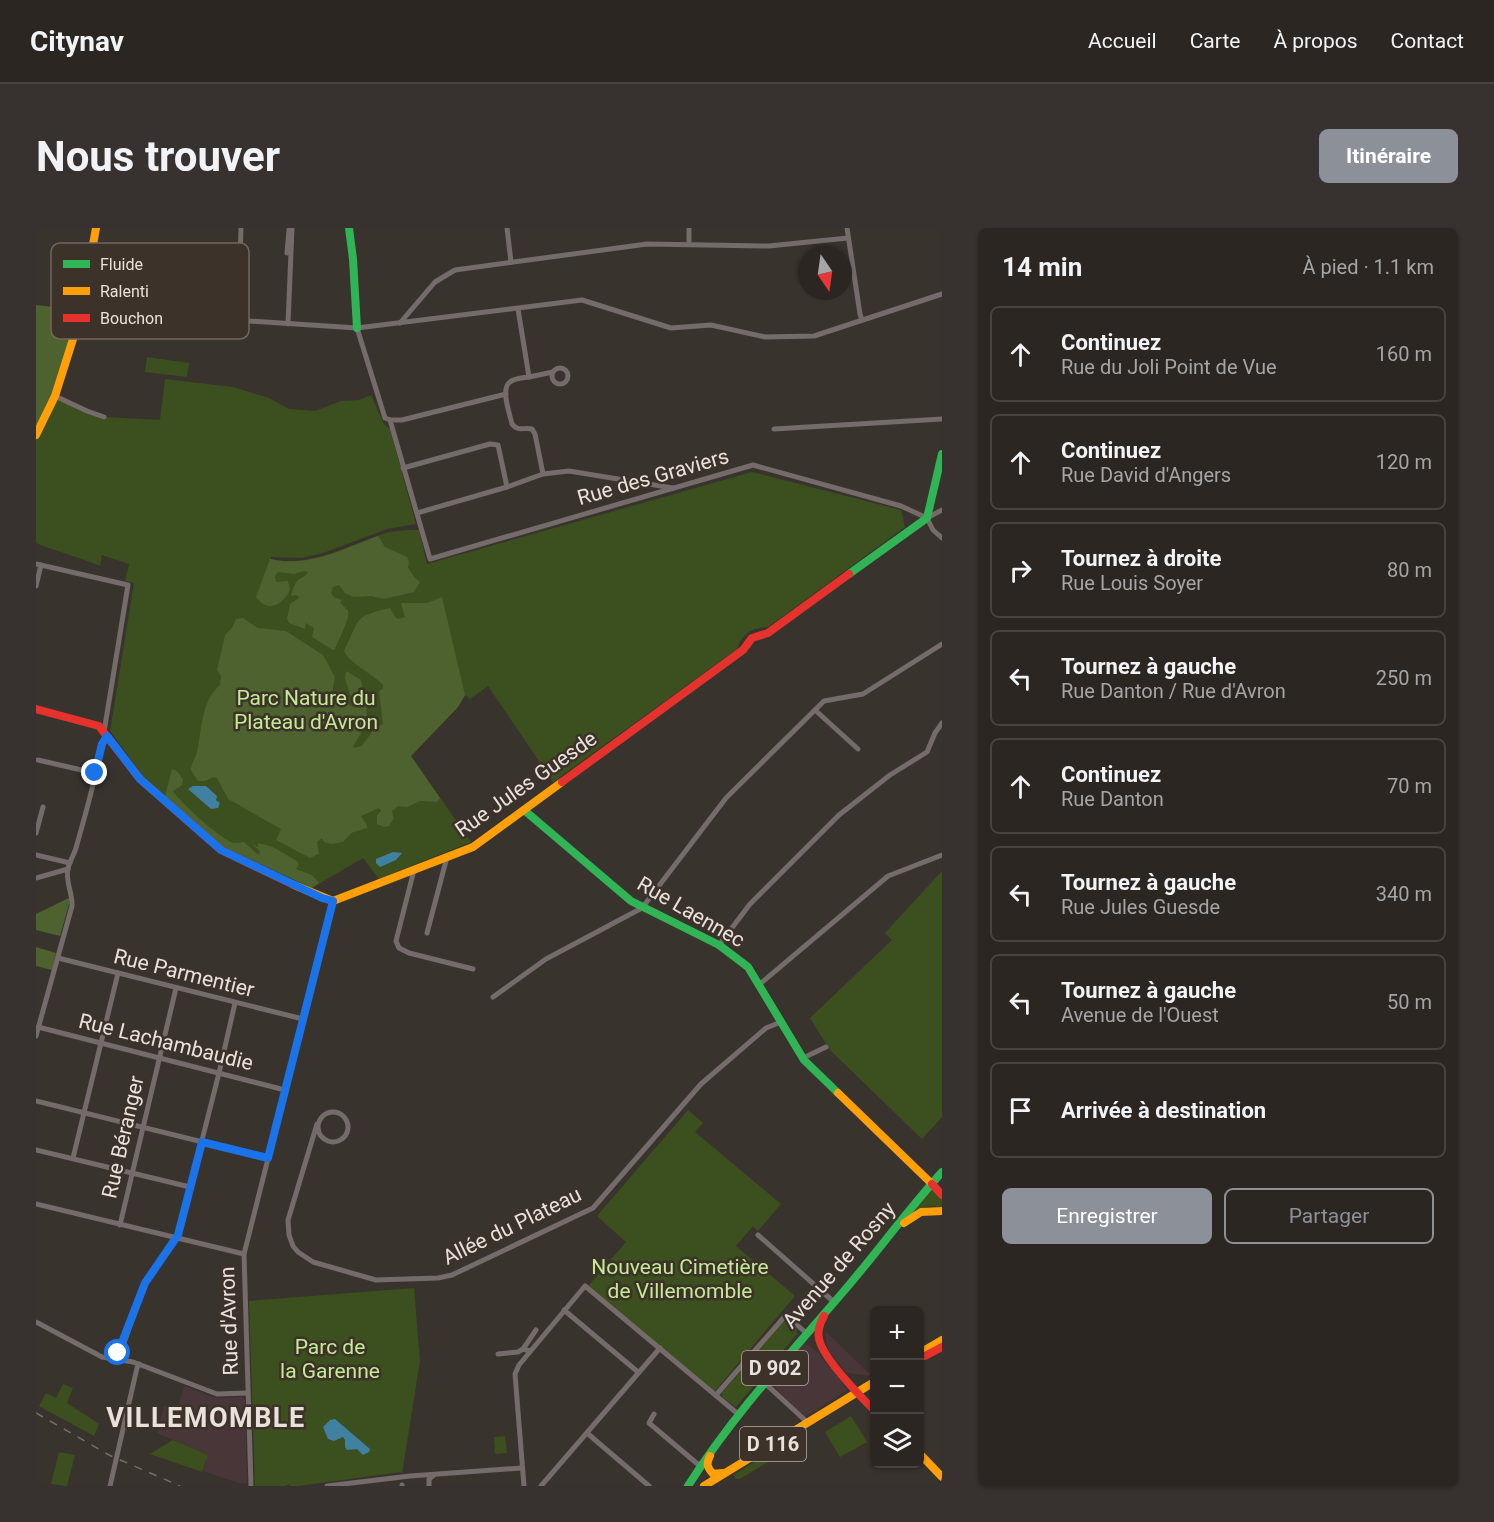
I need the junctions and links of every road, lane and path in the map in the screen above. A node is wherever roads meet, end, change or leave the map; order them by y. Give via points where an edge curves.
1 (96, 228) edge
2 (241, 228) edge
3 (291, 228) edge
4 (349, 228) edge
5 (507, 228) edge
6 (689, 228) edge
7 (847, 228) edge
8 (848, 238) junction
9 (93, 243) edge
10 (241, 243) edge
11 (689, 244) junction
12 (287, 253) dead end
13 (511, 262) junction
14 (942, 294) edge
15 (518, 309) junction
16 (862, 320) junction
17 (249, 322) edge
18 (400, 323) junction
19 (288, 324) junction
20 (357, 328) junction
21 (72, 339) edge
22 (552, 372) dead end
23 (529, 377) junction
24 (506, 394) junction
25 (55, 396) junction
26 (104, 417) dead end
27 (942, 419) edge
28 (390, 420) junction
29 (774, 429) dead end
30 (36, 435) edge
31 (942, 454) edge
32 (404, 468) junction
33 (543, 474) junction
34 (507, 487) junction
35 (675, 488) junction
36 (942, 510) edge
37 (418, 514) junction
38 (927, 518) junction
39 (942, 538) edge
40 (39, 565) edge
41 (36, 586) edge
42 (942, 644) edge
43 (36, 709) edge
44 (815, 710) junction
45 (942, 723) edge
46 (105, 734) junction
47 (858, 749) dead end
48 (38, 760) dead end
49 (95, 773) junction
50 (43, 807) dead end
51 (524, 810) junction
52 (36, 833) edge
53 (36, 855) edge
54 (942, 855) edge
55 (447, 856) junction
56 (69, 866) junction
57 (414, 870) junction
58 (36, 878) edge
59 (333, 901) junction
60 (642, 908) junction
61 (427, 933) dead end
62 (719, 945) junction
63 (58, 958) junction
64 (473, 969) dead end
65 (118, 973) junction
66 (760, 984) junction
67 (176, 988) junction
68 (493, 997) dead end
69 (235, 1003) junction
70 (303, 1019) junction
71 (781, 1022) junction
72 (38, 1027) junction
73 (36, 1036) edge
74 (101, 1043) junction
75 (826, 1047) dead end
76 (159, 1058) junction
77 (803, 1058) junction
78 (219, 1073) junction
79 (285, 1090) junction
80 (36, 1101) edge
81 (84, 1113) junction
82 (317, 1124) junction
83 (143, 1127) junction
84 (325, 1141) junction
85 (202, 1142) junction
86 (311, 1147) junction
87 (36, 1150) edge
88 (73, 1158) junction
89 (268, 1158) junction
90 (942, 1172) edge
91 (132, 1173) junction
92 (942, 1181) edge
93 (932, 1184) junction
94 (190, 1187) junction
95 (942, 1195) edge
96 (36, 1204) edge
97 (942, 1211) edge
98 (120, 1225) junction
99 (758, 1235) dead end
100 (176, 1238) junction
101 (883, 1244) junction
102 (244, 1254) junction
103 (834, 1302) junction
104 (564, 1310) junction
105 (36, 1322) edge
106 (536, 1330) dead end
107 (805, 1332) junction
108 (942, 1340) edge
109 (942, 1347) edge
110 (660, 1348) junction
111 (523, 1349) junction
112 (530, 1351) junction
113 (924, 1351) edge
114 (498, 1354) dead end
115 (924, 1357) edge
116 (118, 1360) junction
117 (743, 1363) junction
118 (139, 1364) junction
119 (638, 1372) junction
120 (845, 1376) junction
121 (764, 1381) junction
122 (870, 1384) edge
123 (870, 1385) edge
124 (858, 1392) junction
125 (248, 1393) junction
126 (716, 1395) junction
127 (870, 1406) edge
128 (654, 1414) dead end
129 (738, 1414) junction
130 (807, 1422) junction
131 (586, 1433) junction
132 (720, 1437) junction
133 (924, 1458) edge
134 (700, 1466) junction
135 (522, 1468) junction
136 (726, 1472) junction
137 (437, 1474) junction
138 (694, 1475) junction
139 (942, 1477) edge
140 (110, 1486) edge
141 (251, 1486) edge
142 (327, 1486) edge
143 (429, 1486) edge
144 (524, 1486) edge
145 (541, 1486) edge
146 (649, 1486) edge
147 (687, 1486) edge
148 (704, 1486) edge

1 - 9 street
2 - 10 street
3 - 12 street
3 - 19 street
4 - 20 street
5 - 13 street
6 - 11 street
7 - 8 street
8 - 11 street via 769,246
8 - 16 street
11 - 13 street via 647,244
13 - 18 street via 455,270 435,282
14 - 16 street
15 - 16 street via 582,300 671,328 711,325 765,337 814,336
15 - 18 street
15 - 23 street
17 - 19 street
18 - 20 street
19 - 20 street
20 - 28 street via 378,400 385,418
21 - 25 street
22 - 23 street
23 - 24 street via 512,380 507,384
24 - 28 street
24 - 33 street via 512,424 515,428 532,429 535,434
25 - 26 street
25 - 30 street
27 - 29 street
28 - 32 street
31 - 38 street
32 - 34 street via 498,445
32 - 37 street
33 - 34 street
33 - 35 street via 569,471
34 - 37 street
35 - 37 street, Rue des Graviers via 430,559
35 - 38 street, Rue des Graviers via 753,465 901,506
36 - 38 street
38 - 39 street
38 - 51 street, Rue Jules Guesde via 768,633 752,637 743,650
40 - 41 street
40 - 46 street via 128,585
42 - 44 street via 863,694 824,702
43 - 46 street via 99,726
44 - 47 street
44 - 60 street via 726,798
45 - 62 street via 928,751 839,815 750,904
46 - 49 street
46 - 59 street via 140,779 221,850
48 - 49 street
49 - 56 street
50 - 52 street
51 - 55 street, Rue Jules Guesde via 473,847
51 - 60 street, Rue Laennec
53 - 56 street
54 - 66 street via 888,876
55 - 57 street, Rue Jules Guesde
55 - 61 street
56 - 58 street
56 - 63 street via 72,906
57 - 59 street, Rue Jules Guesde
57 - 64 street via 396,941 399,948
59 - 70 street, Rue d'Avron
60 - 62 street, Rue Laennec
60 - 68 street via 546,959
62 - 66 street, Rue Laennec via 748,967
63 - 65 street, Rue Parmentier
63 - 72 street
65 - 67 street, Rue Parmentier
65 - 74 street
66 - 71 street, Rue Laennec
67 - 69 street, Rue Parmentier
67 - 76 street, Rue Béranger
69 - 70 street, Rue Parmentier
69 - 78 street
70 - 79 street, Rue d'Avron
71 - 77 street, Rue Laennec
71 - 86 street, Allée du Plateau via 766,1028 695,1090 593,1208 445,1277 368,1279 313,1262 298,1252 289,1235 288,1220
72 - 73 street
72 - 74 street, Rue Lachambaudie
74 - 76 street, Rue Lachambaudie
74 - 81 street
75 - 77 street
76 - 78 street, Rue Lachambaudie
76 - 83 street, Rue Béranger
77 - 93 street, Rue Laennec
78 - 79 street, Rue Lachambaudie
78 - 85 street
79 - 89 street, Rue d'Avron
80 - 81 street
81 - 83 street
81 - 88 street
82 - 84 street
82 - 84 street via 323,1115 333,1112 346,1120 345,1136 334,1142
82 - 86 street, Allée du Plateau
83 - 85 street
83 - 91 street, Rue Béranger
84 - 86 street
85 - 89 street
85 - 94 street
87 - 88 street
88 - 91 street
89 - 102 street, Rue d'Avron
90 - 93 street, D 902
91 - 94 street
91 - 98 street, Rue Béranger
92 - 93 street
93 - 95 street, Rue Laennec
93 - 101 street, Avenue de Rosny / D 902
94 - 100 street
96 - 98 street
97 - 101 street via 920,1212
98 - 100 street
99 - 103 street
100 - 102 street
100 - 116 street via 145,1283
101 - 103 street, Avenue de Rosny / D 902
102 - 125 street, Rue d'Avron
103 - 107 street, Avenue de Rosny / D 902
103 - 120 street via 821,1321 819,1339
104 - 110 street via 585,1286
104 - 112 street
104 - 119 street
105 - 116 street via 102,1357
106 - 111 street
107 - 117 street via 786,1315
107 - 121 street, Avenue de Rosny / D 902
108 - 113 street
109 - 115 street
110 - 119 street
110 - 126 street
111 - 112 street
111 - 114 street
112 - 135 street via 515,1374
116 - 118 street
117 - 121 street
117 - 126 street
118 - 125 street via 217,1394
118 - 140 street
119 - 131 street
120 - 122 street via 854,1382
120 - 124 street
121 - 129 street, Avenue de Rosny / D 902
121 - 130 street
123 - 124 street, D 116
124 - 127 street
124 - 130 street, D 116
125 - 141 street, Rue d'Avron
126 - 129 street
128 - 134 street via 649,1424
129 - 132 street, Avenue de Rosny / D 902
130 - 136 street, D 116
131 - 145 street
131 - 146 street
132 - 134 street, Avenue de Rosny / D 902
132 - 136 street, D 902 via 708,1468 713,1474
133 - 139 street
134 - 138 street, Avenue de Rosny / D 902
135 - 137 street
135 - 144 street
136 - 148 street, D 116
137 - 142 street
137 - 143 street via 429,1479
138 - 147 street, Avenue de Rosny / D 902
138 - 148 street via 706,1476

